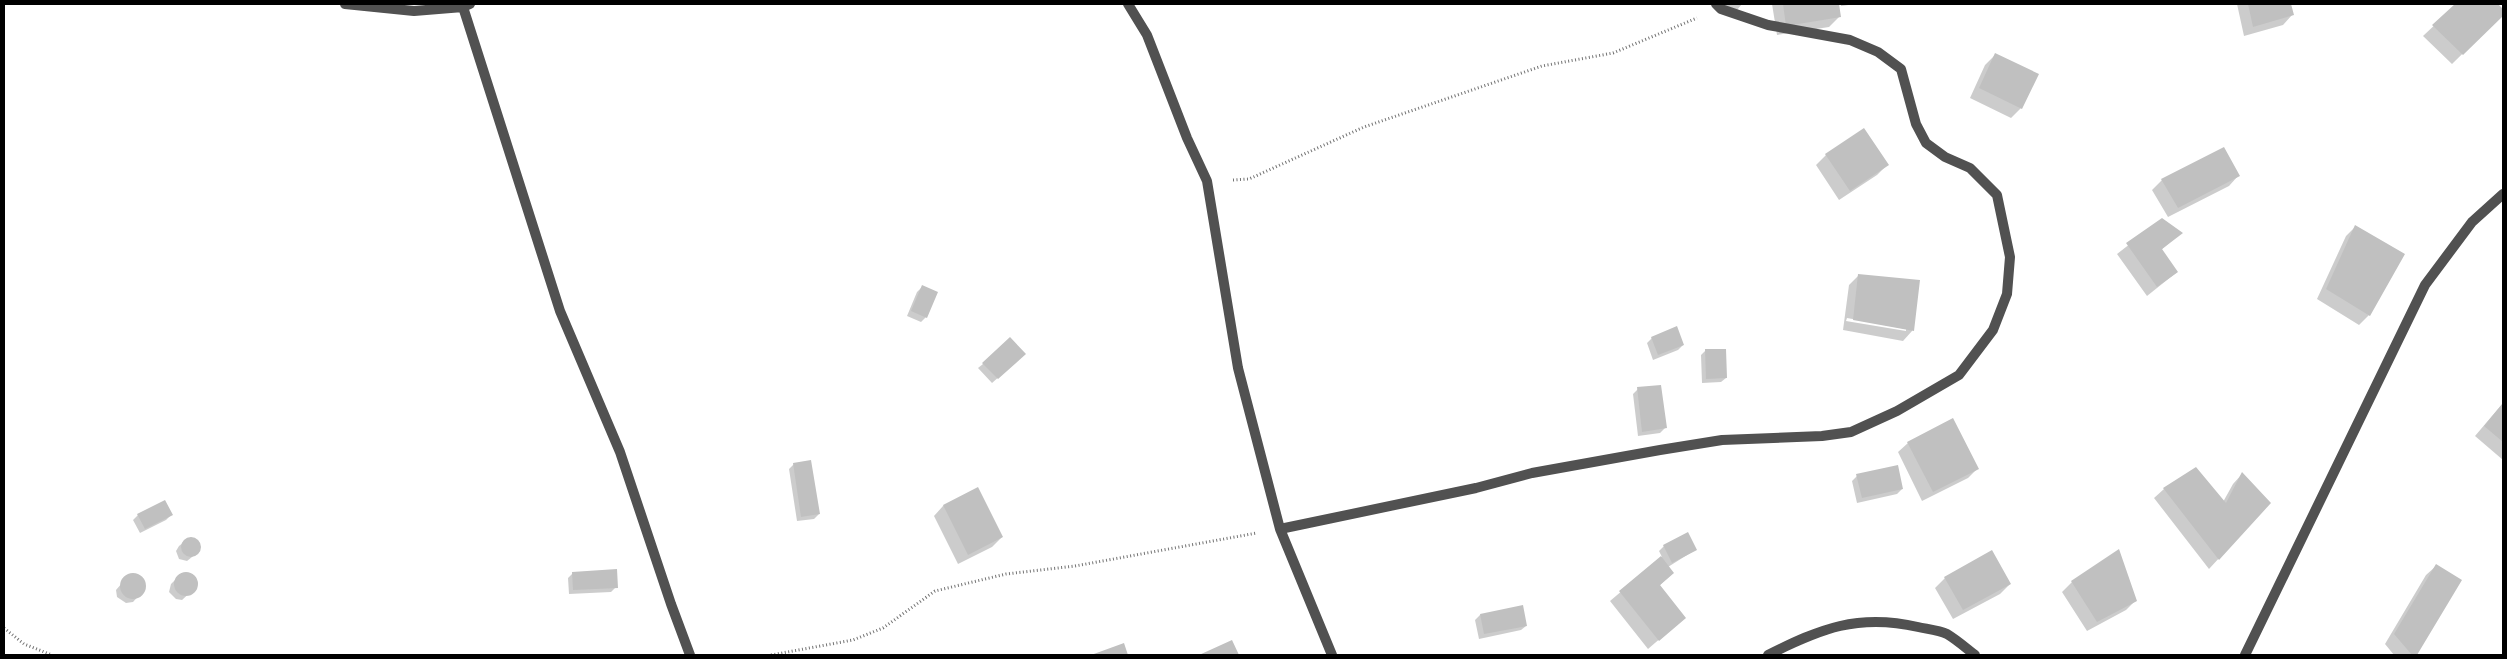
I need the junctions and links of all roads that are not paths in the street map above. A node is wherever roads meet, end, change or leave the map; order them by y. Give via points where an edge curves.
1 (345, 4) edge
2 (1128, 4) edge
3 (466, 5) edge
4 (1718, 6) edge
5 (2503, 194) edge
6 (1280, 529) junction
7 (690, 655) edge
8 (1332, 655) edge
9 (1768, 655) edge
10 (1975, 655) edge
11 (2245, 655) edge

1 - 3 street via 414,11
2 - 6 street via 1147,35 1207,181 1238,368
3 - 7 street via 560,310 620,452
4 - 6 street via 1768,25 1850,40 1878,52 1901,69 1916,124 1926,143 1945,157 1970,168 1997,195 2010,257 2007,294 1993,330 1959,375 1897,411 1851,432 1722,440 1660,450 1532,472 1476,488
5 - 11 street via 2472,222 2425,285
6 - 8 street
9 - 10 street via 1809,634 1867,621 1893,621 1946,634

